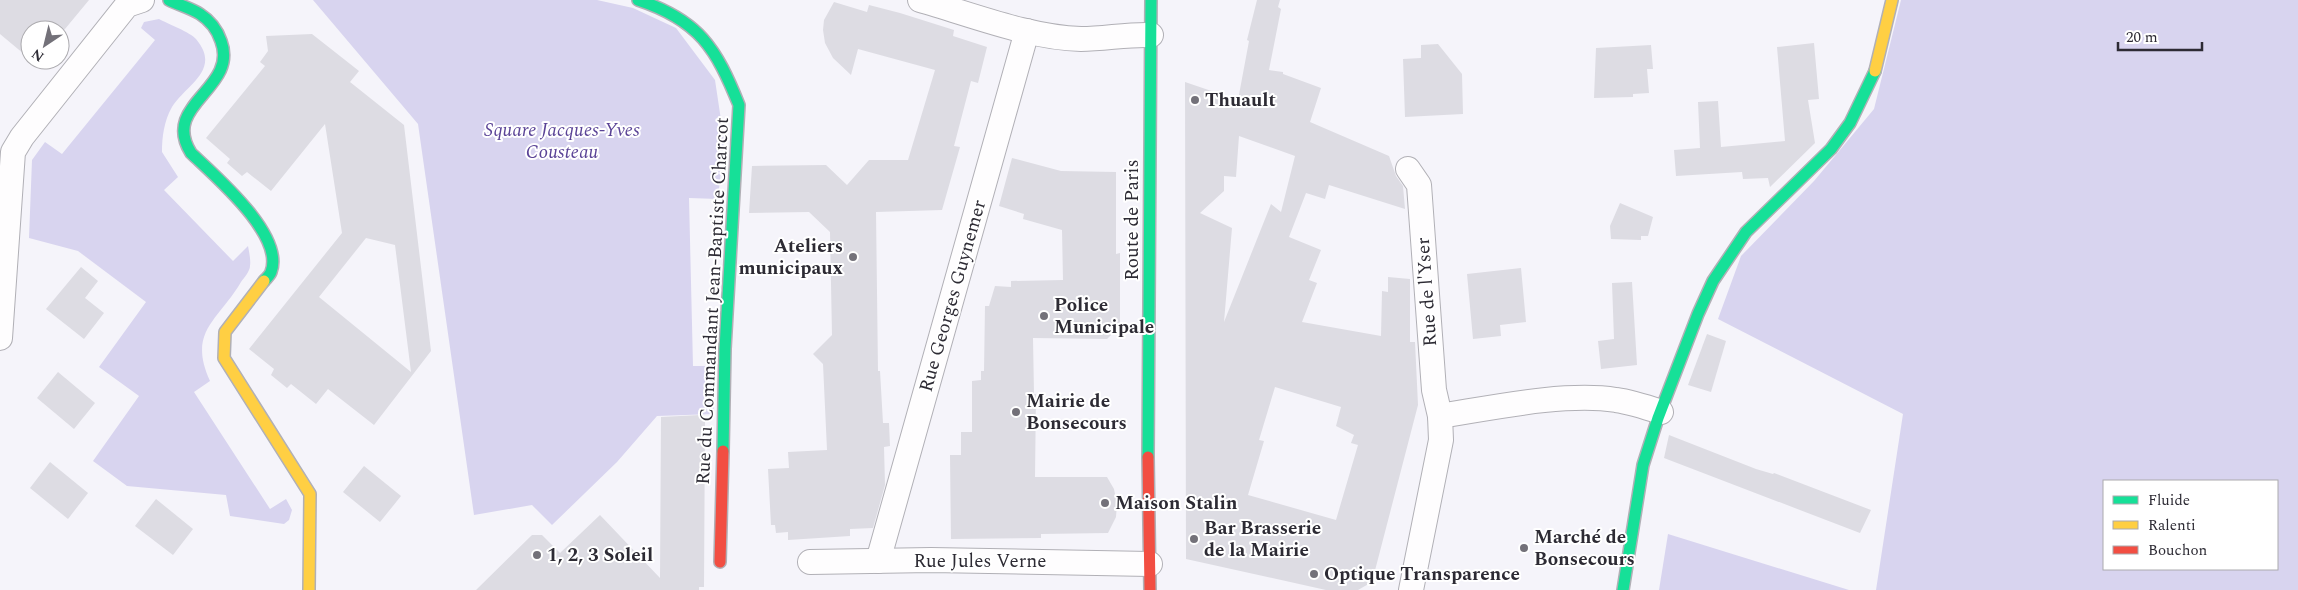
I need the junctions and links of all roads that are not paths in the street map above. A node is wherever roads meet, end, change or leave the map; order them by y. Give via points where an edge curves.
1 (142, 0) edge
2 (169, 0) edge
3 (638, 0) edge
4 (920, 0) edge
5 (1151, 0) edge
6 (1892, 0) edge
7 (1027, 31) junction
8 (1151, 35) junction
9 (1408, 169) dead end
10 (0, 338) edge
11 (1661, 412) junction
12 (1440, 416) junction
13 (878, 561) junction
14 (720, 562) dead end
15 (810, 562) dead end
16 (1150, 564) junction
17 (309, 590) edge
18 (1150, 590) edge
19 (1411, 590) edge
20 (1623, 590) edge

1 - 10 street via 127,5 13,152
2 - 17 street via 200,14 217,29 225,52 223,69 188,113 184,130 186,145 256,220 268,239 271,272 225,332 224,358 310,494
3 - 14 street, Rue du Commandant Jean-Baptiste Charcot via 659,7 695,29 710,45 725,70 739,106 725,349
4 - 7 street
5 - 8 street, Route de Paris
6 - 11 street via 1875,72 1850,124 1831,149 1746,232 1725,262 1698,314
7 - 8 street via 1081,39
7 - 13 street, Rue Georges Guynemer
8 - 16 street, Route de Paris
9 - 12 street, Rue de l'Yser via 1419,185 1434,390
11 - 12 street via 1614,399 1584,399
11 - 20 street via 1643,466
12 - 19 street, Rue de l'Yser via 1441,440
13 - 15 street, Rue Jules Verne
13 - 16 street, Rue Jules Verne
16 - 18 street, Route de Paris

